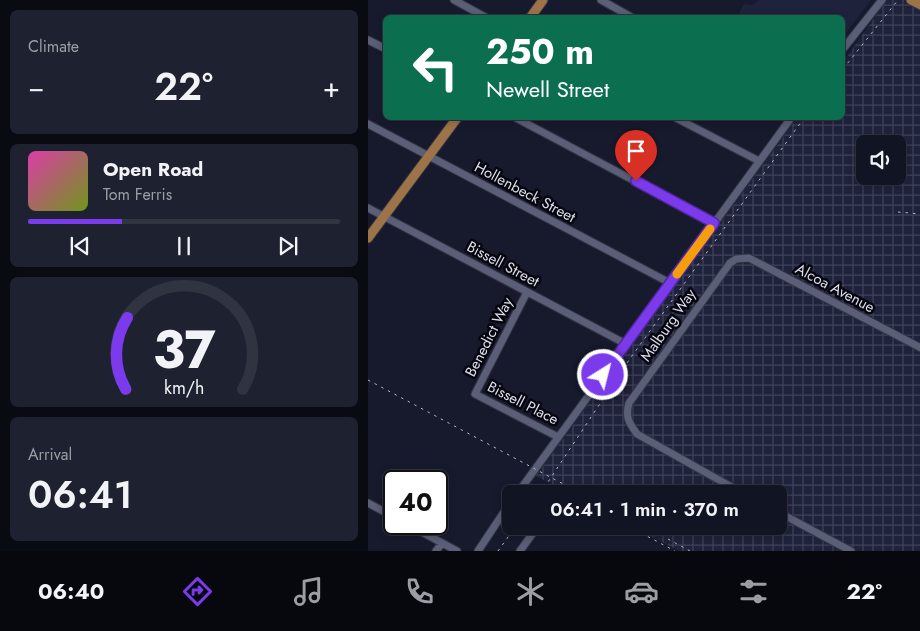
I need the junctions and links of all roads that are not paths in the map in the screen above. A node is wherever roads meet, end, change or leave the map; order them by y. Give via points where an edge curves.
1 (454, 0) edge
2 (543, 0) edge
3 (601, 0) edge
4 (882, 0) edge
5 (910, 0) edge
6 (920, 0) edge
7 (920, 5) edge
8 (482, 15) edge
9 (532, 15) edge
10 (628, 15) edge
11 (368, 40) edge
12 (845, 46) edge
13 (383, 48) edge
14 (455, 120) edge
15 (520, 120) edge
16 (680, 120) edge
17 (790, 120) edge
18 (368, 124) edge
19 (428, 156) junction
20 (759, 161) junction
21 (368, 208) edge
22 (384, 217) junction
23 (714, 223) junction
24 (368, 238) edge
25 (736, 259) joint
26 (670, 284) junction
27 (527, 292) junction
28 (626, 344) junction
29 (920, 348) edge
30 (475, 394) joint
31 (558, 437) junction
32 (523, 485) edge
33 (728, 485) edge
34 (368, 503) edge
35 (383, 511) edge
36 (502, 515) edge
37 (787, 517) edge
38 (427, 535) edge
39 (532, 535) edge
40 (442, 543) junction
41 (436, 551) edge
42 (456, 551) edge
43 (478, 551) edge
44 (520, 551) edge
45 (851, 551) edge

1 - 8 street
2 - 9 main road
3 - 10 street
4 - 12 street
5 - 7 main road
6 - 7 street
11 - 13 street
14 - 19 main road
15 - 23 street
16 - 20 street
17 - 20 street
18 - 19 street, Hollenbeck Street
19 - 22 main road
19 - 26 street, Hollenbeck Street
20 - 23 street
21 - 22 street, Bissell Street
22 - 24 main road
22 - 27 street, Bissell Street
23 - 26 street
25 - 29 street, Alcoa Avenue via 751,259
25 - 33 street, Malburg Way via 723,271 626,411 627,420 637,434
26 - 28 street
27 - 28 street, Bissell Street
27 - 30 street, Benedict Way
28 - 31 street
30 - 31 street, Bissell Place
31 - 32 street
34 - 35 street
36 - 43 street
37 - 45 street
38 - 40 street
39 - 44 street
40 - 41 street
40 - 42 street

